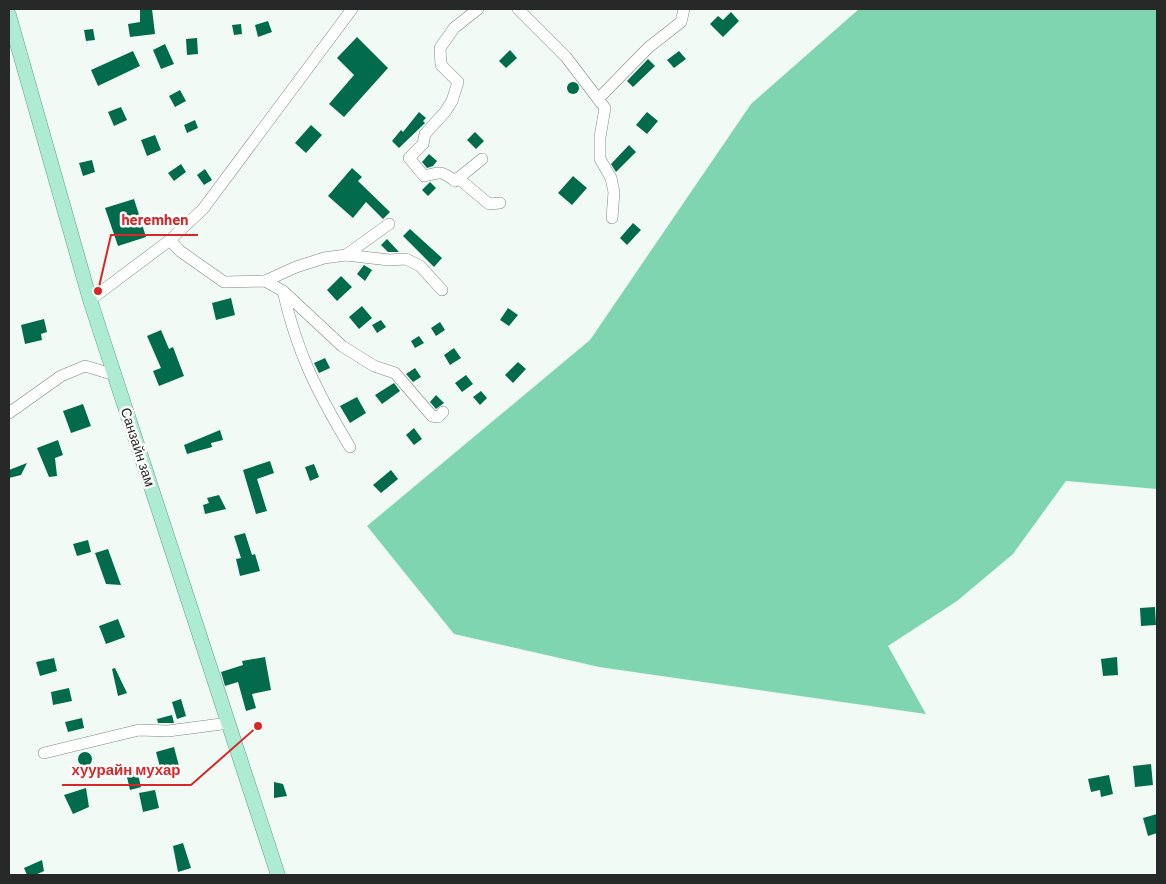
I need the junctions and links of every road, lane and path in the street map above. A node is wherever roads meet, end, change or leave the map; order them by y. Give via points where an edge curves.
1 (352, 9) edge
2 (478, 9) edge
3 (518, 9) edge
4 (684, 9) edge
5 (9, 15) edge
6 (598, 99) junction
7 (482, 159) dead end
8 (458, 178) junction
9 (500, 203) dead end
10 (612, 218) dead end
11 (389, 224) dead end
12 (170, 240) junction
13 (346, 255) junction
14 (265, 281) junction
15 (442, 290) dead end
16 (283, 291) junction
17 (90, 300) junction
18 (115, 375) junction
19 (443, 412) dead end
20 (9, 413) edge
21 (350, 448) dead end
22 (229, 723) junction
23 (44, 753) dead end
24 (278, 875) edge

1 - 12 street via 203,209
2 - 8 street via 454,28 440,48 441,65 458,82 445,112 409,158 424,176 436,172 446,174 454,181
3 - 6 street via 566,56
4 - 6 street via 681,22 649,48
5 - 17 main road, Санзайн зам
6 - 10 street via 605,108 600,159 611,178 614,192
7 - 8 street
8 - 9 street via 490,204
11 - 13 street
12 - 14 street via 180,251 224,282
12 - 17 street
13 - 14 street via 324,258
13 - 15 street via 406,259 420,266
14 - 16 street
16 - 19 street via 342,346 374,366 395,373 432,416 438,417
16 - 21 street via 292,330 314,383
17 - 18 main road, Санзайн зам
18 - 20 street via 85,366 61,376
18 - 22 main road, Санзайн зам
22 - 23 street via 168,731 140,730
22 - 24 main road, Санзайн зам

